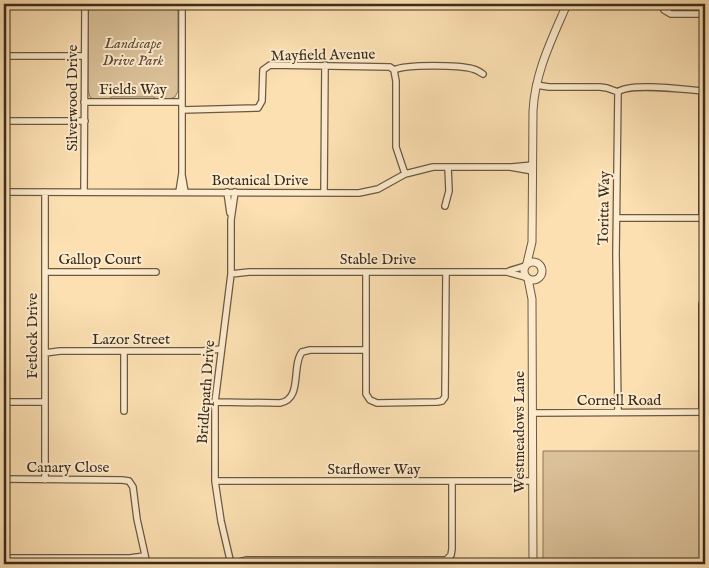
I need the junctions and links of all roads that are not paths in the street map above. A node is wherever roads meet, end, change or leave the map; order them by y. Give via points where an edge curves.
1 (84, 4) edge
2 (182, 4) edge
3 (567, 4) edge
4 (663, 7) edge
5 (705, 14) edge
6 (4, 56) edge
7 (84, 56) junction
8 (325, 65) junction
9 (394, 70) junction
10 (483, 74) dead end
11 (536, 85) junction
12 (704, 91) edge
13 (618, 92) junction
14 (84, 102) junction
15 (182, 102) junction
16 (182, 110) junction
17 (4, 121) edge
18 (84, 121) junction
19 (448, 167) junction
20 (532, 168) junction
21 (405, 174) junction
22 (4, 192) edge
23 (45, 192) junction
24 (84, 192) junction
25 (182, 192) junction
26 (227, 192) junction
27 (235, 192) junction
28 (324, 192) junction
29 (445, 206) dead end
30 (616, 218) junction
31 (704, 218) edge
32 (231, 220) junction
33 (532, 242) junction
34 (538, 264) junction
35 (526, 265) junction
36 (231, 271) junction
37 (45, 272) junction
38 (156, 272) dead end
39 (366, 272) junction
40 (446, 272) junction
41 (506, 272) junction
42 (526, 278) junction
43 (538, 279) junction
44 (705, 295) edge
45 (532, 299) junction
46 (366, 350) junction
47 (45, 351) junction
48 (124, 351) junction
49 (220, 352) junction
50 (4, 402) edge
51 (45, 402) junction
52 (215, 402) junction
53 (124, 412) dead end
54 (618, 412) junction
55 (704, 412) edge
56 (533, 413) junction
57 (4, 480) edge
58 (45, 480) junction
59 (215, 481) junction
60 (533, 481) junction
61 (452, 482) junction
62 (144, 556) junction
63 (4, 558) edge
64 (147, 564) edge
65 (231, 564) edge
66 (533, 564) edge

1 - 7 street, Silverwood Drive
2 - 15 street
3 - 11 street via 542,61
4 - 5 street via 671,14
6 - 7 street
7 - 14 street, Silverwood Drive
8 - 9 street, Mayfield Avenue via 386,66
8 - 16 street, Mayfield Avenue via 267,66 263,70 262,102 258,108
8 - 28 street
9 - 10 street via 408,66 460,67 472,68
9 - 21 street, Mayfield Avenue via 396,147
11 - 13 street via 600,87
11 - 20 street
12 - 13 street via 628,88
12 - 31 street
13 - 30 street, Toritta Way
14 - 15 street, Fields Way
14 - 18 street, Silverwood Drive
15 - 16 street
16 - 25 street
17 - 18 street
18 - 24 street, Silverwood Drive
19 - 20 street, Botanical Drive
19 - 21 street, Botanical Drive
19 - 29 street via 449,191
20 - 33 street
21 - 28 street, Botanical Drive via 369,192
22 - 23 street, Botanical Drive
23 - 24 street, Botanical Drive
23 - 37 street, Fetlock Drive
24 - 25 street, Botanical Drive
25 - 26 street, Botanical Drive
26 - 27 street, Botanical Drive
26 - 32 street, Bridlepath Drive
27 - 28 street, Botanical Drive
27 - 32 street, Bridlepath Drive
30 - 31 street
30 - 54 street, Toritta Way
32 - 36 street, Bridlepath Drive
33 - 34 street
33 - 35 street
34 - 35 street
34 - 43 street via 542,272
35 - 41 street, Stable Drive
35 - 42 street via 523,271
36 - 39 street, Stable Drive
36 - 49 street, Bridlepath Drive
37 - 38 street, Gallop Court
37 - 47 street, Fetlock Drive
39 - 40 street, Stable Drive
39 - 46 street
40 - 41 street, Stable Drive
40 - 46 street via 444,399 437,402 370,400 366,394
41 - 42 street, Stable Drive
42 - 43 street
42 - 45 street, Westmeadows Lane
43 - 45 street, Westmeadows Lane
44 - 55 street via 702,304
45 - 56 street, Westmeadows Lane
46 - 52 street via 302,352 292,394 287,401
47 - 48 street, Lazor Street
47 - 51 street, Fetlock Drive
48 - 49 street, Lazor Street
48 - 53 street
49 - 52 street, Bridlepath Drive
50 - 51 street
51 - 58 street, Fetlock Drive
52 - 59 street, Bridlepath Drive
54 - 55 street, Cornell Road
54 - 56 street, Cornell Road
56 - 60 street, Westmeadows Lane
57 - 58 street, Canary Close
58 - 62 street, Canary Close via 129,481
59 - 61 street, Starflower Way
59 - 65 street, Bridlepath Drive
60 - 61 street, Starflower Way
60 - 66 street, Westmeadows Lane
61 - 65 street via 452,549 446,560 246,560
62 - 63 street
62 - 64 street

